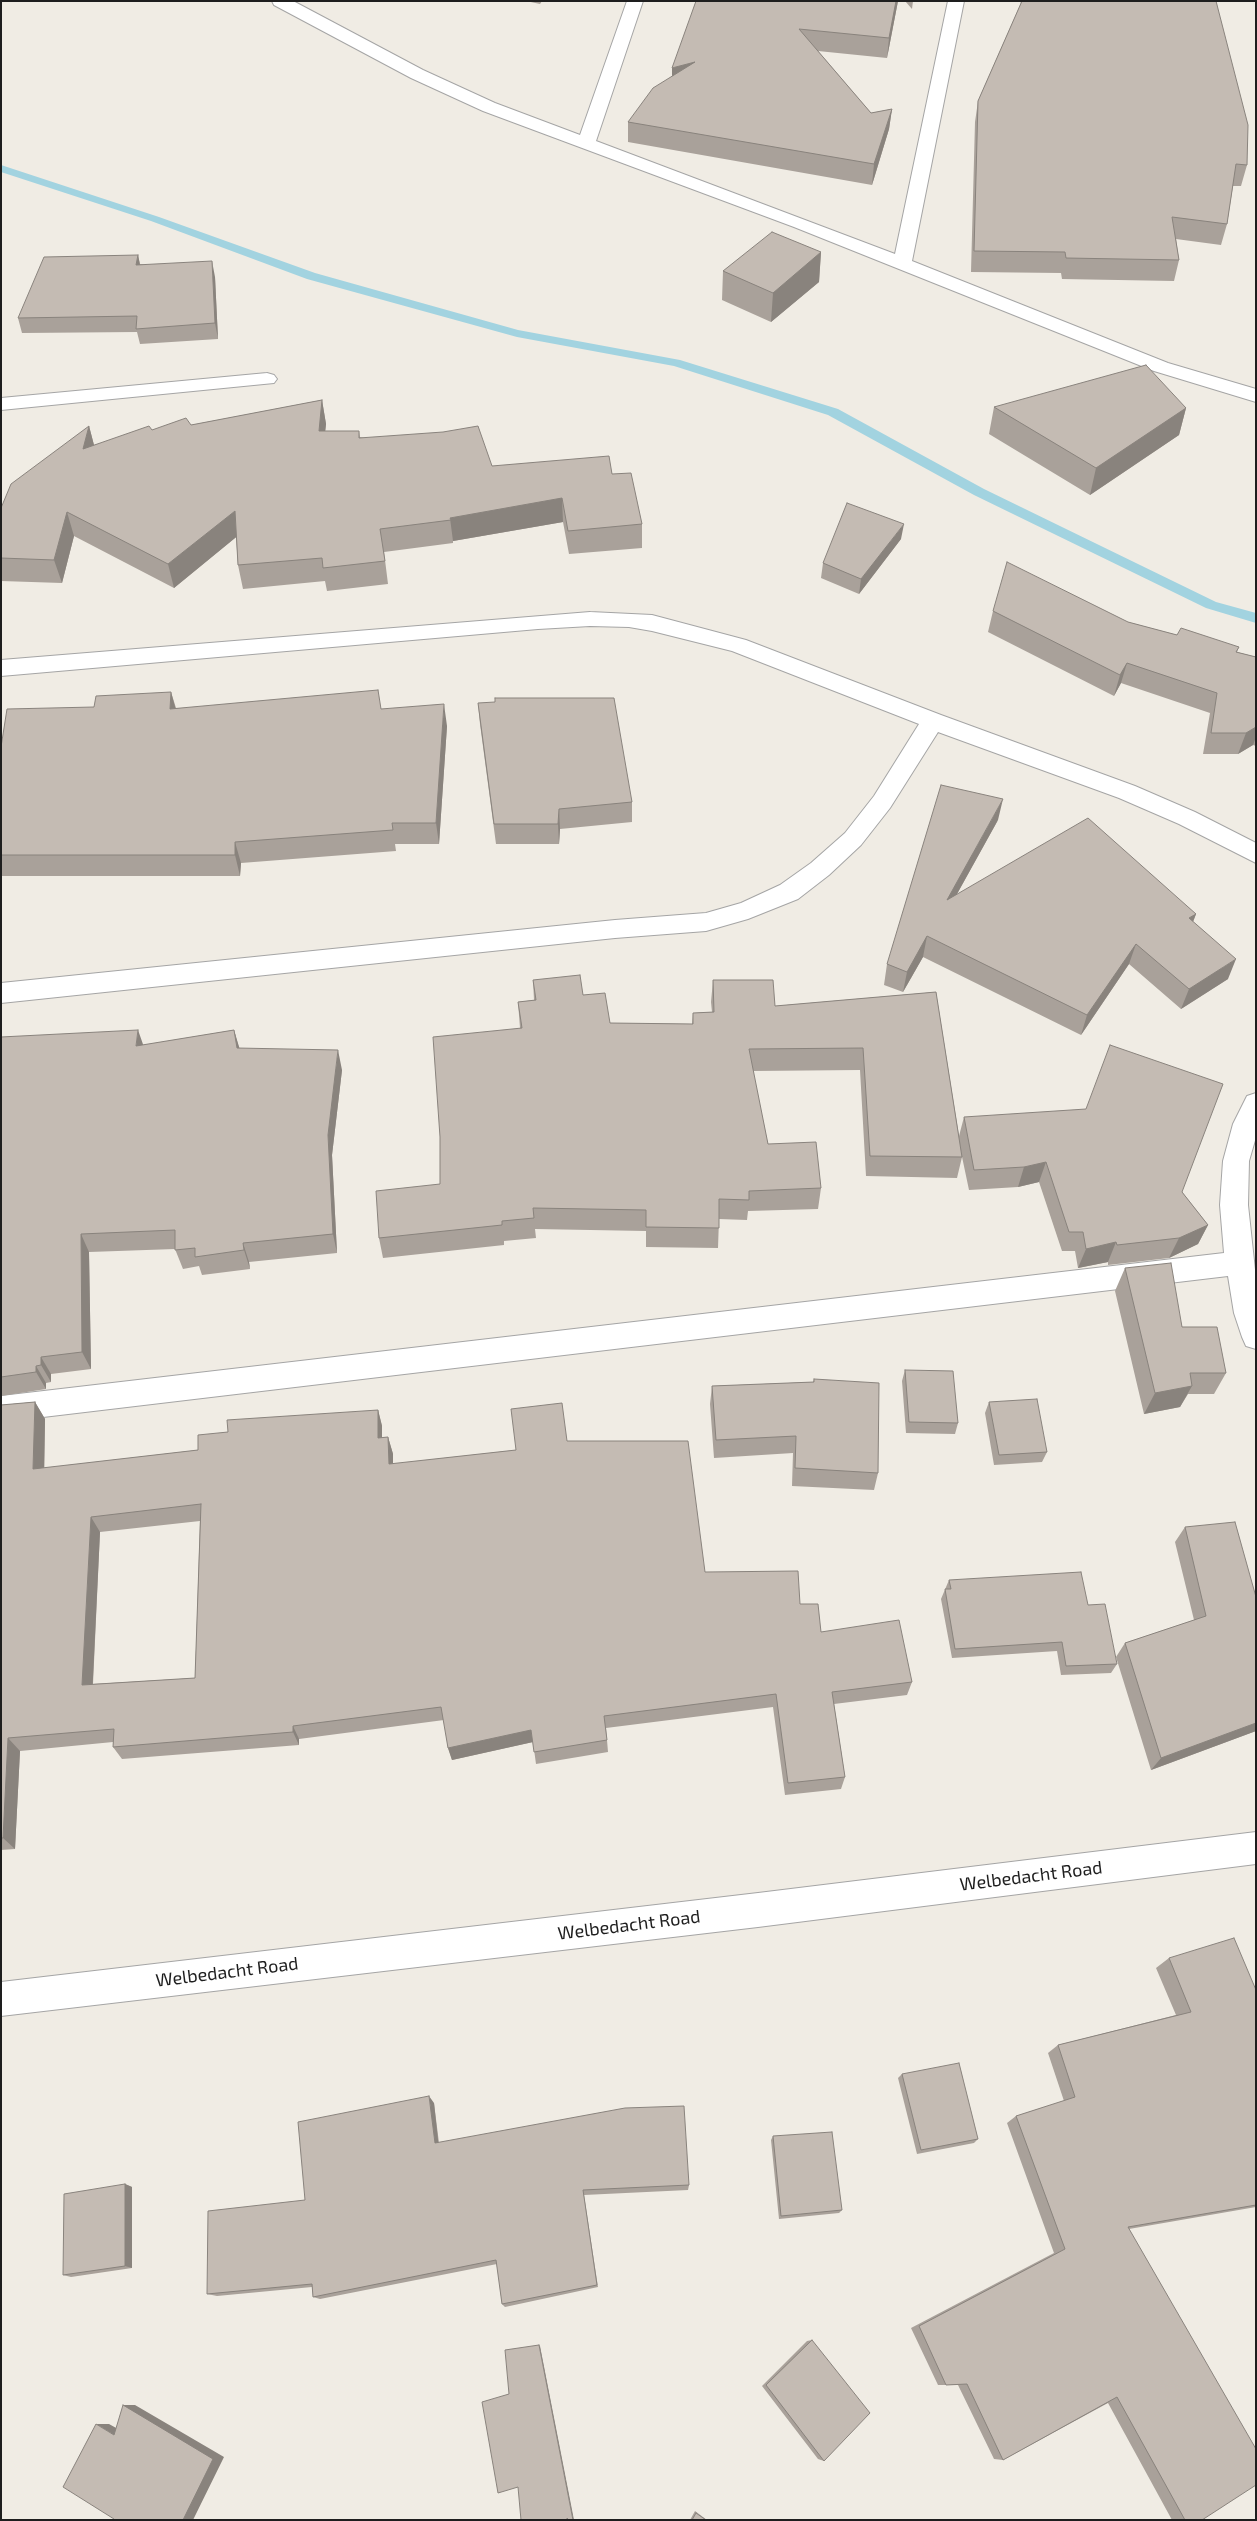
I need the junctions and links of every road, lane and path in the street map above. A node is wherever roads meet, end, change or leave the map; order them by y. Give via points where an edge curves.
1 (280, 1) edge
2 (635, 1) edge
3 (956, 1) edge
4 (586, 143) junction
5 (902, 265) junction
6 (267, 379) dead end
7 (1256, 396) edge
8 (1, 404) edge
9 (1, 668) edge
10 (933, 722) junction
11 (1256, 854) edge
12 (1, 993) edge
13 (1256, 1104) edge
14 (1239, 1263) junction
15 (1256, 1337) edge
16 (1, 1409) edge
17 (1256, 1848) edge
18 (1, 1999) edge

1 - 4 street via 450,90
2 - 4 street
3 - 5 street
4 - 5 street
5 - 7 street via 1162,367
6 - 8 street
9 - 10 street via 480,626 590,619 629,620 690,631 738,645
10 - 11 street via 1126,792 1187,818
10 - 12 street via 882,802 853,839 789,892 748,910 706,922
13 - 14 street via 1246,1124 1236,1161 1234,1205
14 - 15 street
14 - 16 street
17 - 18 street, Welbedacht Road

